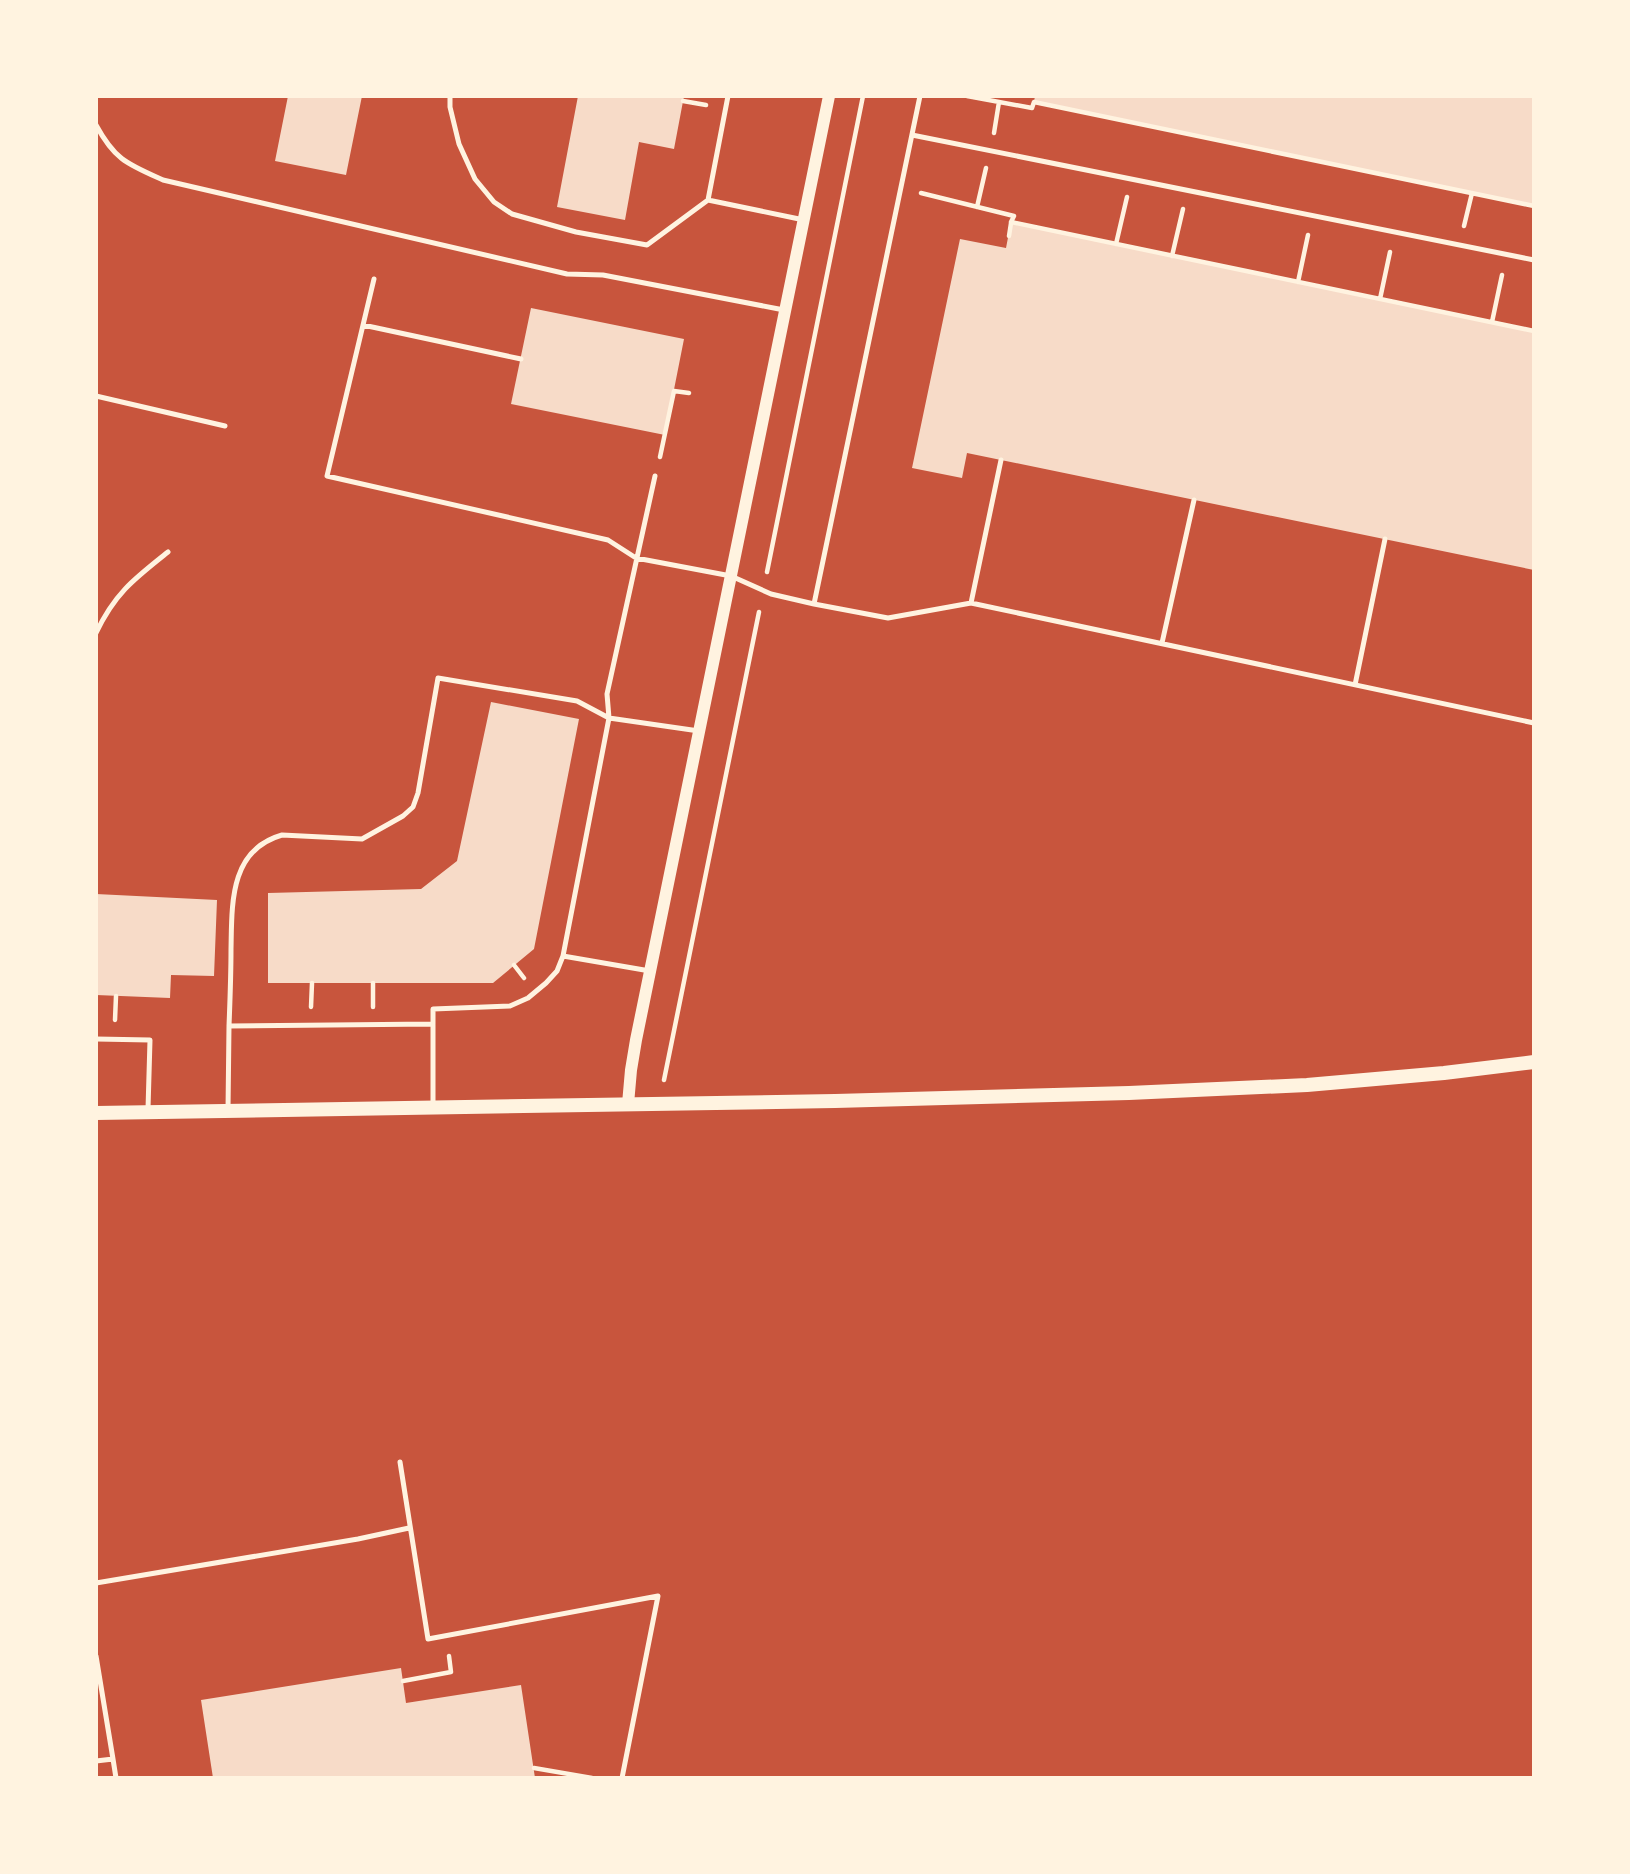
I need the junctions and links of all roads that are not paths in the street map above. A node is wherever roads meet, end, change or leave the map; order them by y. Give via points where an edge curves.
1 (450, 96) edge
2 (728, 96) edge
3 (829, 96) edge
4 (920, 96) edge
5 (96, 125) edge
6 (912, 135) junction
7 (708, 200) junction
8 (804, 220) junction
9 (1534, 260) edge
10 (374, 279) dead end
11 (785, 310) junction
12 (363, 325) junction
13 (521, 359) dead end
14 (96, 396) edge
15 (225, 426) dead end
16 (1000, 460) dead end
17 (655, 476) road end
18 (1194, 500) dead end
19 (1385, 539) dead end
20 (168, 552) dead end
21 (636, 558) junction
22 (731, 576) junction
23 (971, 603) junction
24 (814, 604) junction
25 (96, 633) edge
26 (1161, 643) junction
27 (1355, 685) junction
28 (609, 718) junction
29 (1534, 723) edge
30 (699, 731) junction
31 (563, 956) junction
32 (650, 971) junction
33 (433, 1024) junction
34 (229, 1026) junction
35 (96, 1039) edge
36 (1534, 1062) edge
37 (628, 1104) junction
38 (433, 1107) junction
39 (228, 1111) junction
40 (148, 1112) junction
41 (96, 1113) edge
42 (400, 1462) dead end
43 (410, 1528) junction
44 (96, 1583) edge
45 (96, 1656) edge
46 (113, 1759) junction
47 (96, 1761) edge
48 (116, 1778) edge
49 (622, 1778) edge

1 - 7 lane via 459,144 475,179 494,202 512,214 647,245
2 - 7 lane
3 - 8 street
4 - 6 lane
5 - 11 lane via 114,154 163,180 567,274 603,275
6 - 9 lane
6 - 24 lane
7 - 8 lane
8 - 11 street
10 - 12 lane
11 - 22 street
12 - 13 lane
12 - 21 lane via 327,476 608,540
14 - 15 lane
16 - 23 lane
17 - 21 lane
18 - 26 lane
19 - 27 lane
20 - 25 lane via 116,597
21 - 22 lane
21 - 28 lane via 607,694
22 - 24 lane via 771,594
22 - 30 street
23 - 24 lane via 888,618
23 - 26 lane
26 - 27 lane
27 - 29 lane
28 - 30 lane
28 - 31 lane
28 - 34 lane via 577,701 438,678 413,807 362,839 282,835 259,845 248,858 238,876 233,901
30 - 32 street
31 - 32 lane
31 - 33 lane via 557,971 528,998 510,1006 433,1009
32 - 37 street
33 - 34 lane
33 - 38 lane
34 - 39 lane
35 - 40 lane via 150,1040
36 - 37 main road via 1330,1083 1129,1093
37 - 38 main road
38 - 39 main road
39 - 40 main road
40 - 41 main road
42 - 43 lane
43 - 44 lane
43 - 49 lane via 428,1639 658,1596
45 - 46 lane
46 - 47 lane
46 - 48 lane

